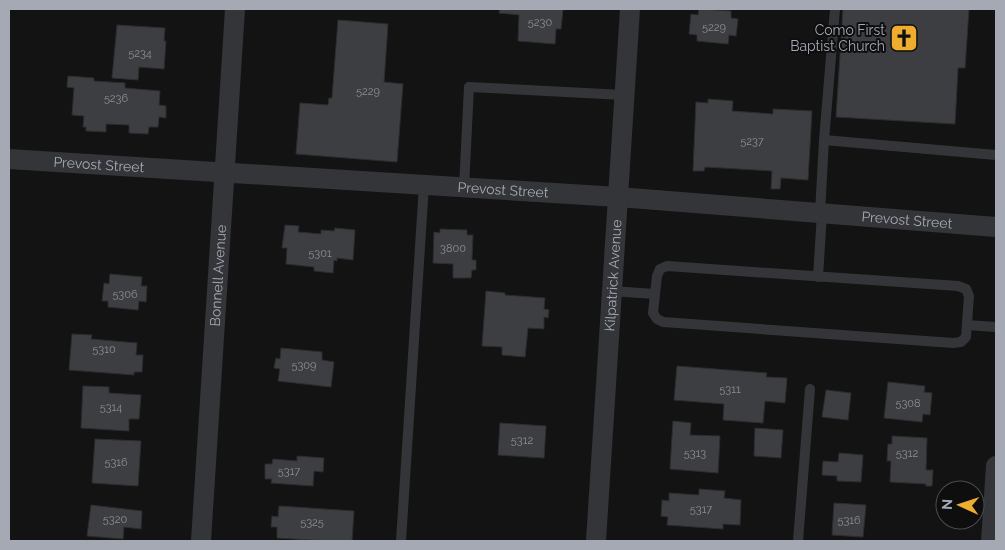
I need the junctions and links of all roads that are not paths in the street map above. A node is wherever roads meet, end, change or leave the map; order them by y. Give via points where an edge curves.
1 (235, 9) edge
2 (630, 9) edge
3 (835, 9) edge
4 (624, 94) junction
5 (824, 140) junction
6 (996, 154) edge
7 (9, 160) edge
8 (225, 173) junction
9 (424, 185) junction
10 (464, 188) junction
11 (618, 197) junction
12 (821, 213) junction
13 (996, 227) edge
14 (818, 276) junction
15 (611, 291) junction
16 (655, 294) junction
17 (967, 325) junction
18 (996, 327) edge
19 (810, 389) dead end
20 (996, 466) edge
21 (201, 541) edge
22 (401, 541) edge
23 (596, 541) edge
24 (798, 541) edge
25 (991, 541) edge

1 - 8 street, Bonnell Avenue
2 - 4 street, Kilpatrick Avenue
3 - 5 lane
4 - 10 lane via 469,87
4 - 11 street, Kilpatrick Avenue
5 - 6 lane
5 - 12 lane
7 - 8 street, Prevost Street
8 - 9 street, Prevost Street
8 - 21 street, Bonnell Avenue
9 - 10 street, Prevost Street
9 - 22 lane
10 - 11 street, Prevost Street
11 - 12 street, Prevost Street
11 - 15 street, Kilpatrick Avenue
12 - 13 street, Prevost Street
12 - 14 lane
14 - 16 lane via 667,266 660,269
14 - 17 lane via 958,286 966,289 969,296
15 - 16 lane
15 - 23 street, Kilpatrick Avenue
16 - 17 lane via 653,313 656,320 663,322 953,343 966,337
17 - 18 lane
19 - 24 lane
20 - 25 street

